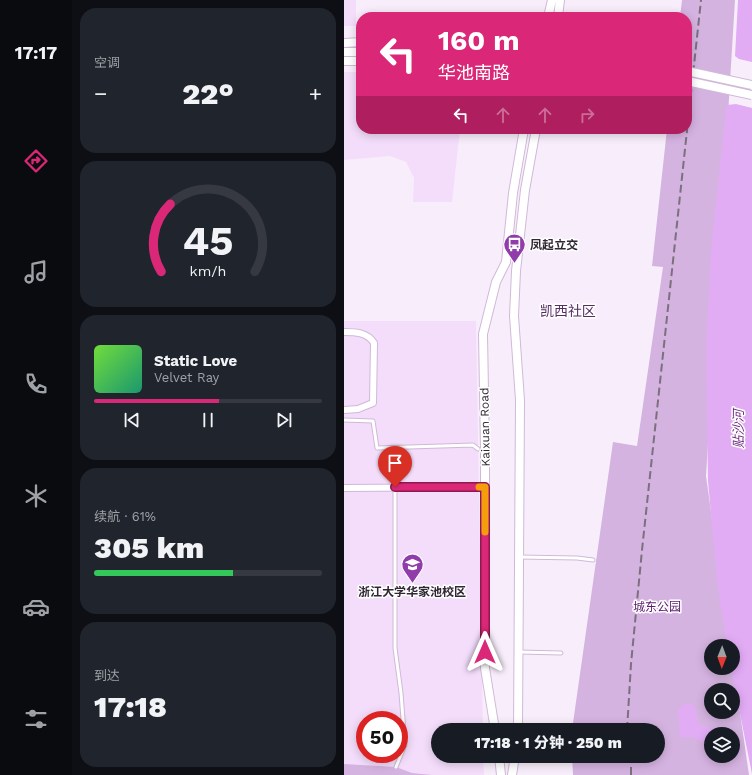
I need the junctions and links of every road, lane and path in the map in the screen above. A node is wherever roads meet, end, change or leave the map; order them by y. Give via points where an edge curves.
1 (552, 0) edge
2 (560, 0) edge
3 (549, 12) edge
4 (559, 12) edge
5 (344, 38) edge
6 (356, 38) edge
7 (356, 42) edge
8 (344, 43) edge
9 (344, 52) edge
10 (356, 52) edge
11 (344, 61) edge
12 (356, 61) edge
13 (692, 72) edge
14 (692, 82) edge
15 (752, 86) edge
16 (752, 95) edge
17 (523, 134) edge
18 (535, 134) edge
19 (344, 332) edge
20 (344, 410) edge
21 (344, 420) edge
22 (482, 449) junction
23 (395, 487) junction
24 (485, 487) junction
25 (344, 488) edge
26 (519, 557) junction
27 (593, 560) dead end
28 (519, 652) junction
29 (561, 653) dead end
30 (494, 723) edge
31 (518, 723) edge
32 (500, 763) edge
33 (514, 763) edge
34 (396, 767) dead end
35 (501, 775) edge
36 (512, 775) edge

1 - 3 main road
2 - 4 main road
5 - 6 main road
7 - 8 main road
9 - 10 main road
11 - 12 main road
13 - 15 main road, bridge
14 - 16 main road, bridge
17 - 22 main road, Kaixuan Road via 513,193 506,262 496,282 483,334
18 - 26 main road via 525,190 514,316 520,400
19 - 20 street via 364,334 371,338 374,343 374,358 373,403 358,409
21 - 22 lane via 373,421 376,448 473,445
22 - 24 main road, Kaixuan Road
23 - 24 street
23 - 25 street
23 - 34 lane via 396,648 405,745
24 - 30 main road, Kaixuan Road via 485,668
26 - 27 lane
26 - 28 main road
28 - 29 lane
28 - 31 main road
32 - 35 main road
33 - 36 main road

